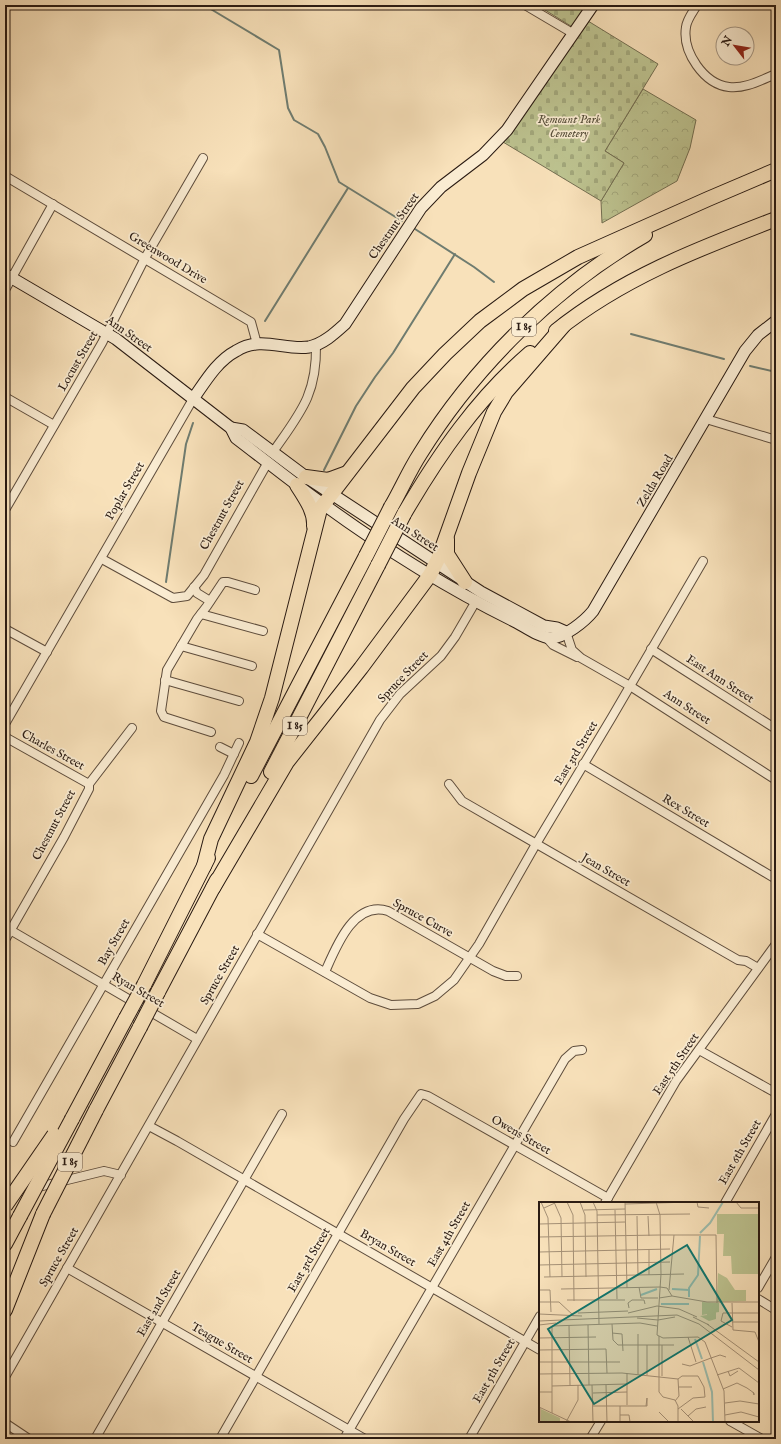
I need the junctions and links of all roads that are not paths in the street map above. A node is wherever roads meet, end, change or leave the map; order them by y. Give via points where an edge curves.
1 (525, 5) edge
2 (594, 5) edge
3 (697, 5) edge
4 (574, 34) junction
5 (776, 74) edge
6 (203, 158) dead end
7 (776, 170) edge
8 (5, 176) edge
9 (708, 199) junction
10 (53, 204) junction
11 (776, 219) edge
12 (145, 258) junction
13 (8, 276) edge
14 (5, 290) edge
15 (776, 321) edge
16 (564, 325) junction
17 (108, 334) junction
18 (257, 344) junction
19 (316, 345) junction
20 (5, 397) edge
21 (193, 399) junction
22 (706, 419) junction
23 (54, 425) junction
24 (776, 440) edge
25 (270, 457) junction
26 (350, 470) junction
27 (302, 481) junction
28 (328, 499) junction
29 (5, 510) edge
30 (314, 530) junction
31 (447, 536) junction
32 (102, 558) junction
33 (703, 562) dead end
34 (433, 569) junction
35 (465, 582) junction
36 (194, 587) junction
37 (255, 590) dead end
38 (476, 600) junction
39 (210, 601) junction
40 (201, 614) junction
41 (5, 629) edge
42 (263, 631) dead end
43 (566, 632) junction
44 (545, 636) junction
45 (181, 646) junction
46 (651, 649) junction
47 (47, 652) junction
48 (582, 658) junction
49 (252, 666) dead end
50 (165, 680) junction
51 (630, 686) junction
52 (239, 701) dead end
53 (5, 724) edge
54 (132, 728) dead end
55 (776, 729) edge
56 (211, 732) dead end
57 (5, 737) edge
58 (239, 743) dead end
59 (220, 747) dead end
60 (234, 754) junction
61 (584, 764) junction
62 (776, 780) edge
63 (89, 784) junction
64 (449, 784) dead end
65 (536, 844) junction
66 (204, 866) junction
67 (776, 879) edge
68 (213, 888) junction
69 (8, 929) edge
70 (257, 934) junction
71 (5, 940) edge
72 (776, 944) edge
73 (470, 957) junction
74 (758, 968) junction
75 (324, 972) junction
76 (517, 976) dead end
77 (104, 984) junction
78 (197, 1039) junction
79 (582, 1050) dead end
80 (699, 1050) junction
81 (776, 1093) edge
82 (421, 1094) joint
83 (282, 1114) dead end
84 (776, 1114) edge
85 (69, 1118) junction
86 (149, 1126) junction
87 (13, 1142) dead end
88 (514, 1145) junction
89 (121, 1175) junction
90 (244, 1179) junction
91 (5, 1195) edge
92 (607, 1200) edge
93 (726, 1202) edge
94 (5, 1206) edge
95 (43, 1214) junction
96 (338, 1234) junction
97 (5, 1244) edge
98 (776, 1257) edge
99 (67, 1268) junction
100 (5, 1282) edge
101 (759, 1286) edge
102 (432, 1287) junction
103 (759, 1300) edge
104 (5, 1310) edge
105 (776, 1310) edge
106 (539, 1318) edge
107 (162, 1322) junction
108 (525, 1341) junction
109 (539, 1349) edge
110 (256, 1376) junction
111 (5, 1377) edge
112 (600, 1422) edge
113 (732, 1422) edge
114 (5, 1423) edge
115 (350, 1430) junction
116 (29, 1439) edge
117 (95, 1439) edge
118 (220, 1439) edge
119 (344, 1439) edge
120 (365, 1439) edge
121 (468, 1439) edge
122 (590, 1439) edge
123 (762, 1439) edge

1 - 4 street
2 - 4 main road, Chestnut Street
3 - 5 street via 686,24 685,33 691,54 704,74 722,86 736,88
4 - 19 main road, Chestnut Street via 507,130 483,155 441,187 426,202 345,324
6 - 12 street, Locust Street
7 - 9 highway, I 85
8 - 10 street, Greenwood Drive
9 - 26 highway via 578,257 523,289 480,321 413,388
9 - 66 highway, I 85, bridge via 641,237 560,295 518,333 455,404 420,454 391,507
10 - 12 street, Greenwood Drive
10 - 13 street
11 - 16 highway, I 85 via 689,252 653,269 609,293
12 - 17 street, Locust Street
12 - 18 street, Greenwood Drive via 251,322
13 - 14 street
13 - 17 main road, Ann Street
15 - 22 main road, Zelda Road via 758,335 744,351
16 - 31 highway via 506,392 494,412 468,473
16 - 68 highway, I 85, bridge via 509,371 482,399 428,473 404,514
17 - 21 main road, Ann Street
17 - 23 street, Locust Street
18 - 19 main road, Poplar Street via 307,347
18 - 21 main road, Poplar Street via 236,350 224,360
19 - 25 street, Chestnut Street via 316,373 309,395
20 - 23 street
21 - 25 main road, Ann Street via 230,428 236,438
21 - 32 street, Poplar Street
22 - 24 street
22 - 43 main road, Zelda Road via 593,611 582,623
23 - 29 street, Locust Street
25 - 27 main road, Ann Street
25 - 36 street, Chestnut Street
26 - 27 highway via 328,480
26 - 28 highway
27 - 28 main road, Ann Street
27 - 30 highway via 314,517
28 - 30 highway via 320,510
28 - 34 main road, Ann Street
30 - 66 highway via 272,698 257,742 211,839
31 - 34 highway
31 - 35 highway via 448,554
32 - 36 street, Chestnut Street via 173,598 187,596
32 - 47 street, Poplar Street
33 - 46 street, East 3rd Street
34 - 35 main road, Ann Street
34 - 38 main road, Ann Street
34 - 68 highway via 361,668 287,762
35 - 43 main road, Ann Street via 544,626
36 - 39 street
37 - 39 street via 223,582
38 - 44 main road, Ann Street
38 - 70 street, Spruce Street via 448,647 400,694 380,720
39 - 40 street
40 - 42 street
40 - 45 street
41 - 47 street
43 - 44 main road, Zelda Road via 559,637
43 - 48 street, Ann Street via 572,650
44 - 48 street, Ann Street via 553,645
45 - 49 street
45 - 50 street via 167,670
46 - 51 street, East 3rd Street
46 - 55 street, East Ann Street
47 - 53 street, Poplar Street
48 - 51 street, Ann Street
50 - 52 street
50 - 56 street via 161,712 164,717
51 - 61 street, East 3rd Street
51 - 62 street, Ann Street
54 - 63 street, Chestnut Street
57 - 63 street, Charles Street
58 - 60 street, Bay Street
59 - 60 street
60 - 77 street, Bay Street
61 - 65 street, East 3rd Street
61 - 67 street, Rex Street
63 - 69 street, Chestnut Street via 64,837
64 - 65 street, Jean Street via 462,801
65 - 73 street, East 3rd Street
65 - 74 street, Jean Street via 738,960 746,961
66 - 85 highway, I 85, bridge via 144,985
68 - 95 highway, I 85, bridge
69 - 71 street, Chestnut Street
69 - 77 street, Ryan Street
70 - 75 street
70 - 78 street, Spruce Street
72 - 74 street, East 5th Street
73 - 75 street via 454,980 443,990 427,1001 409,1005 377,1002
73 - 75 street, Spruce Curve via 388,911 378,908 365,911 355,918
73 - 76 street, Spruce Curve via 498,974
74 - 80 street, East 5th Street
77 - 78 street, Ryan Street
77 - 87 street, Bay Street
78 - 86 street, Spruce Street
79 - 88 street, East 4th Street via 574,1051 565,1058
80 - 81 street
80 - 92 street, East 5th Street via 676,1081
82 - 88 street, Owens Street
82 - 96 street, East 3rd Street
83 - 90 street
84 - 93 street, East 6th Street
85 - 94 highway, bridge
85 - 97 highway, I 85, bridge
86 - 89 street, Spruce Street
86 - 90 street, Bryan Street
88 - 92 street, Owens Street
88 - 102 street, East 4th Street
89 - 91 street via 104,1171
89 - 99 street, Spruce Street
90 - 96 street, Bryan Street
90 - 107 street, East 2nd Street
95 - 100 highway, I 85
95 - 104 highway
96 - 102 street, Bryan Street
96 - 110 street, East 3rd Street
98 - 101 street
99 - 107 street, Teague Street
99 - 111 street, Spruce Street
102 - 108 street, Bryan Street
102 - 115 street, East 4th Street
103 - 105 street
106 - 108 street, East 5th Street
107 - 110 street, Teague Street
107 - 117 street, East 2nd Street
108 - 109 street, Bryan Street
108 - 121 street, East 5th Street
110 - 115 street, Teague Street
110 - 118 street, East 3rd Street
112 - 122 street
113 - 123 street
114 - 116 street
115 - 119 street, East 4th Street
115 - 120 street, Teague Street

